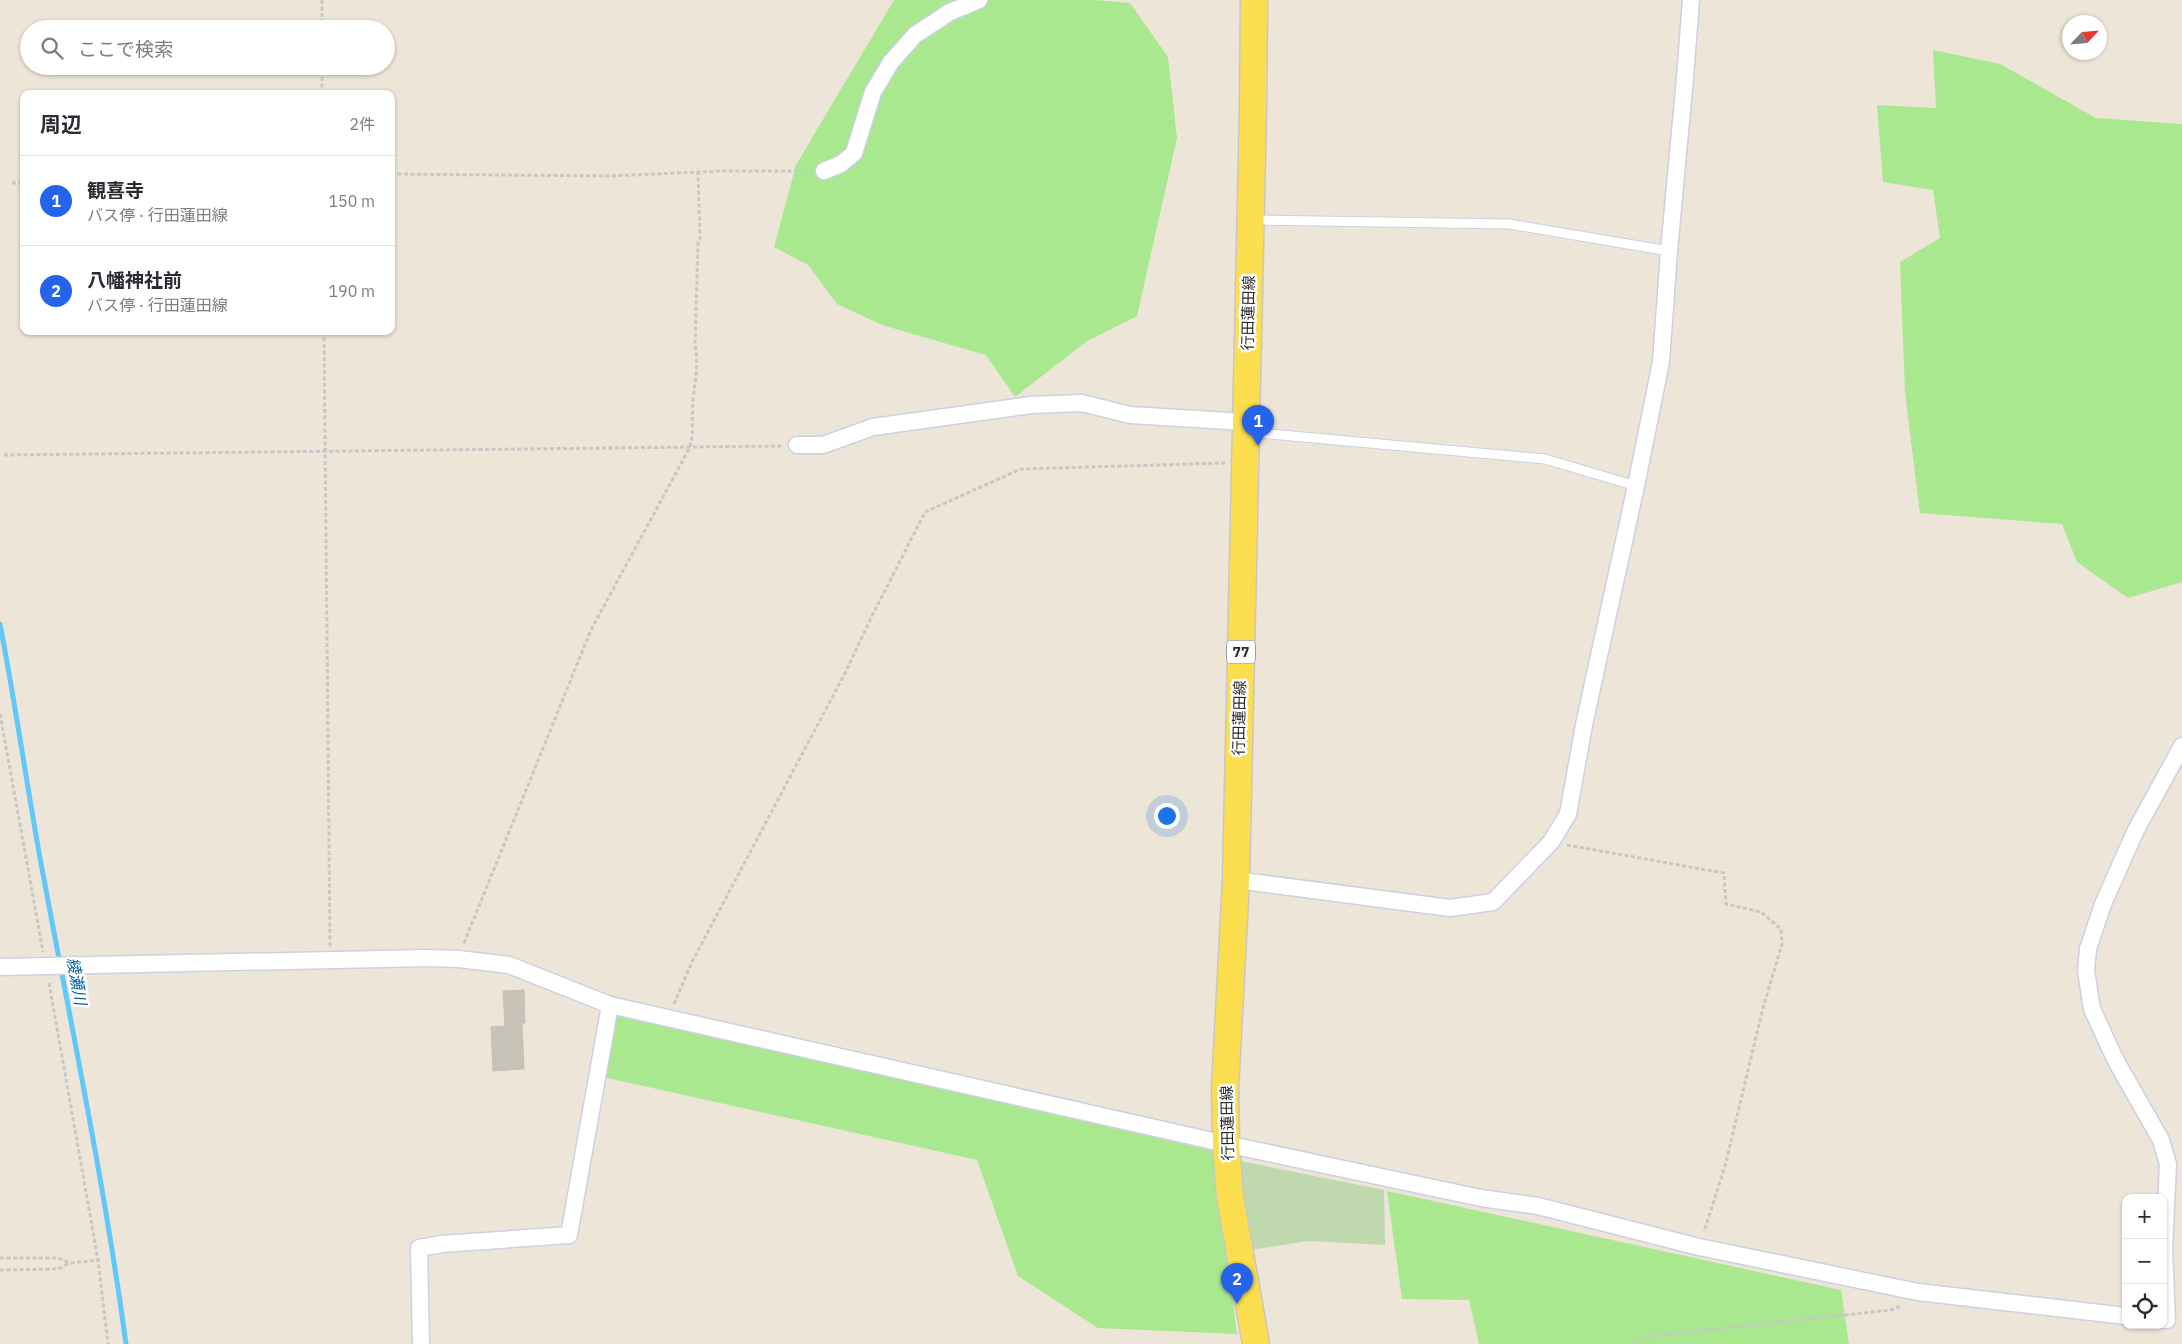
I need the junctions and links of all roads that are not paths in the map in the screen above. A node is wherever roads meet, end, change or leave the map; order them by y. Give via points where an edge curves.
1 (979, 0) edge
2 (1254, 0) edge
3 (1687, 0) edge
4 (824, 171) road end
5 (1250, 220) junction
6 (1668, 251) junction
7 (1245, 427) junction
8 (797, 445) road end
9 (1636, 486) junction
10 (2182, 746) edge
11 (1236, 880) junction
12 (0, 967) edge
13 (610, 1006) junction
14 (1226, 1144) junction
15 (2165, 1284) edge
16 (2122, 1316) edge
17 (421, 1344) edge
18 (1256, 1344) edge

1 - 4 street via 950,12 915,35 897,55 873,92 854,153
2 - 5 main road, 行田蓮田線 / 77
3 - 6 street via 1686,78
5 - 6 lane via 1509,224
5 - 7 main road, 行田蓮田線 / 77
6 - 9 street via 1661,362
7 - 8 street via 1130,415 1082,403 1031,405 874,427 823,444
7 - 9 lane via 1545,459
7 - 11 main road, 行田蓮田線 / 77
9 - 11 street via 1568,814 1551,842 1493,902 1450,908
10 - 15 street via 2136,830 2103,904 2088,949 2086,971 2092,1009 2116,1062 2161,1140 2168,1164
11 - 14 main road, 行田蓮田線 / 77 via 1225,1089
12 - 13 street via 459,959 509,965
13 - 14 street
13 - 17 street via 569,1235 419,1248
14 - 16 street via 1482,1198 1538,1206 1699,1247 1918,1292
14 - 18 main road, 行田蓮田線 / 77 via 1237,1246

